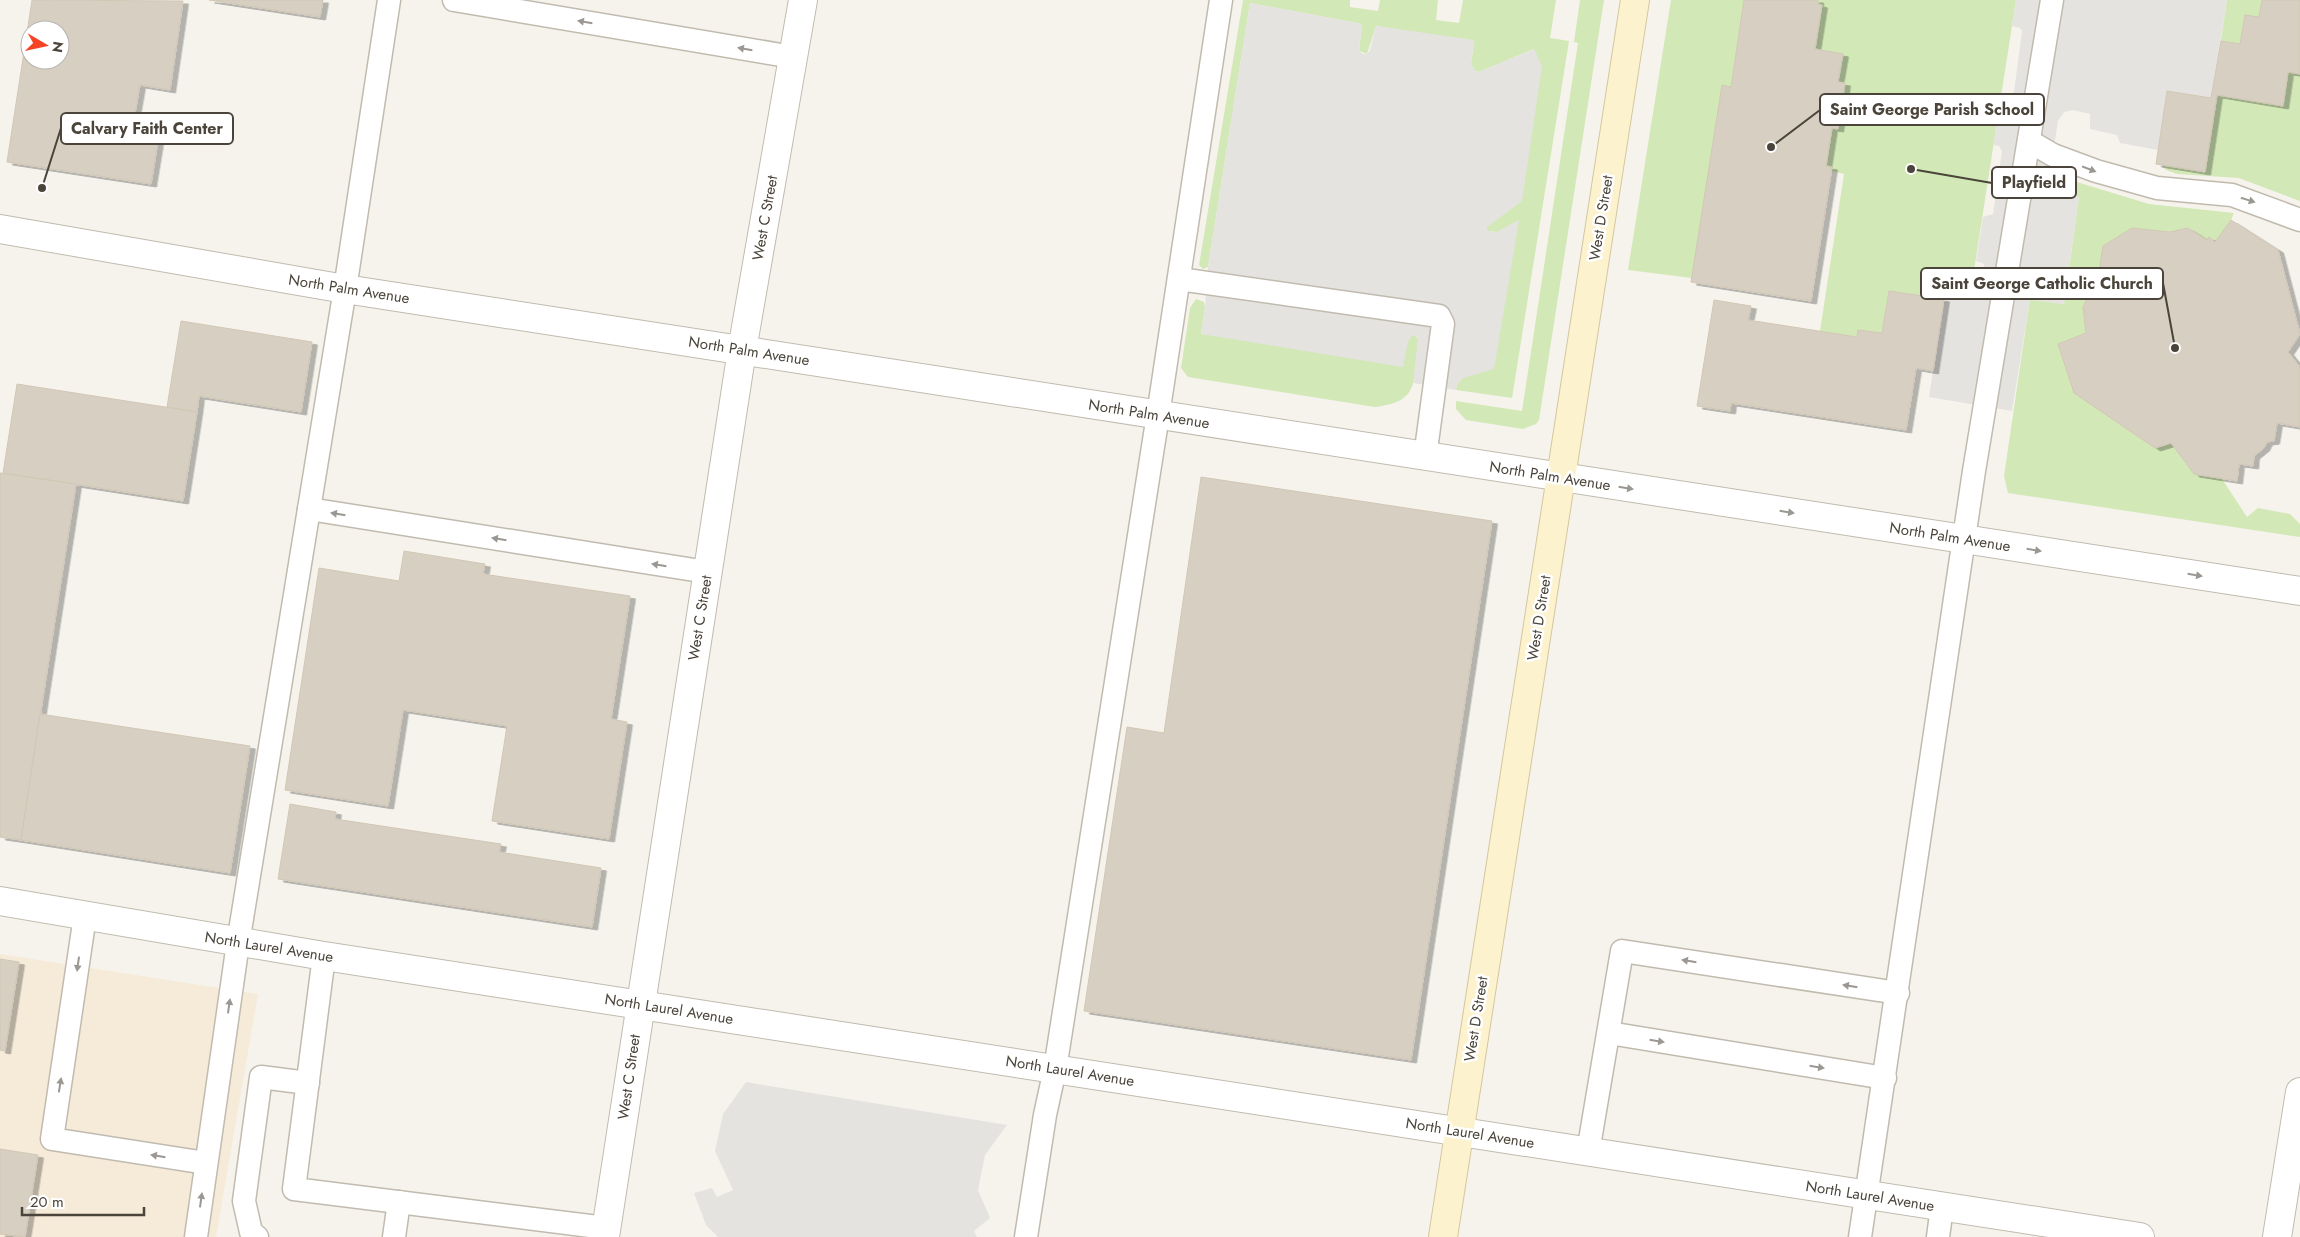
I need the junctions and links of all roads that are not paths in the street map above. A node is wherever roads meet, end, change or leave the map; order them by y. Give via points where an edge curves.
1 (389, 0) edge
2 (454, 0) edge
3 (803, 0) edge
4 (1220, 0) edge
5 (1635, 0) edge
6 (2052, 0) edge
7 (793, 57) junction
8 (2029, 141) junction
9 (2300, 220) edge
10 (0, 229) edge
11 (1179, 279) junction
12 (345, 288) junction
13 (742, 350) junction
14 (1158, 415) junction
15 (1425, 457) junction
16 (1561, 478) junction
17 (309, 510) junction
18 (1964, 539) junction
19 (707, 572) junction
20 (2300, 591) edge
21 (0, 901) edge
22 (85, 916) junction
23 (238, 943) junction
24 (324, 956) junction
25 (1898, 993) junction
26 (640, 1004) junction
27 (1609, 1033) junction
28 (1055, 1069) junction
29 (1885, 1078) junction
30 (308, 1083) junction
31 (2300, 1092) edge
32 (1459, 1131) junction
33 (1588, 1152) junction
34 (206, 1163) junction
35 (1868, 1196) junction
36 (399, 1202) junction
37 (1942, 1207) junction
38 (2060, 1231) edge
39 (606, 1232) edge
40 (196, 1237) edge
41 (257, 1237) edge
42 (394, 1237) edge
43 (1026, 1237) edge
44 (1443, 1237) edge
45 (1860, 1237) edge
46 (1938, 1237) edge
47 (2140, 1237) edge
48 (2277, 1237) edge

1 - 12 lane
7 -> 2 lane
3 - 7 street, West C Street
4 - 11 lane
5 - 16 main road, West D Street
6 - 8 lane
7 - 13 street, West C Street
8 -> 9 lane via 2052,155 2096,171 2157,188 2232,195
8 - 18 lane
10 - 12 street, North Palm Avenue
11 - 14 lane
11 - 15 lane via 1439,316 1443,324
12 - 13 street, North Palm Avenue
12 - 17 lane
13 - 14 street, North Palm Avenue
13 - 19 street, West C Street
14 - 15 street, North Palm Avenue
14 - 28 lane
15 - 16 street, North Palm Avenue
16 -> 18 street, North Palm Avenue
16 - 32 main road, West D Street
19 -> 17 lane
17 - 23 lane
18 -> 20 street, North Palm Avenue
18 - 25 lane
19 - 26 street, West C Street
21 - 22 street, North Laurel Avenue
22 - 23 street, North Laurel Avenue
22 - 34 lane via 52,1139
23 - 24 street, North Laurel Avenue
34 -> 23 lane
24 - 26 street, North Laurel Avenue
24 - 30 lane
25 -> 27 lane via 1622,951
25 - 29 lane
26 - 28 street, North Laurel Avenue
26 - 39 street, West C Street
27 -> 29 lane
27 - 33 lane
28 - 32 street, North Laurel Avenue
28 - 43 lane via 1044,1115
29 - 35 lane
30 - 36 lane via 294,1188
30 - 41 lane via 261,1077 244,1201 251,1232
31 - 48 street
32 - 33 street, North Laurel Avenue
32 - 44 main road, West D Street
33 - 35 street, North Laurel Avenue
40 -> 34 lane
35 - 37 street, North Laurel Avenue
35 - 45 lane
36 - 39 lane
36 - 42 lane
37 - 38 street, North Laurel Avenue
37 - 46 lane
38 - 47 street, North Laurel Avenue

